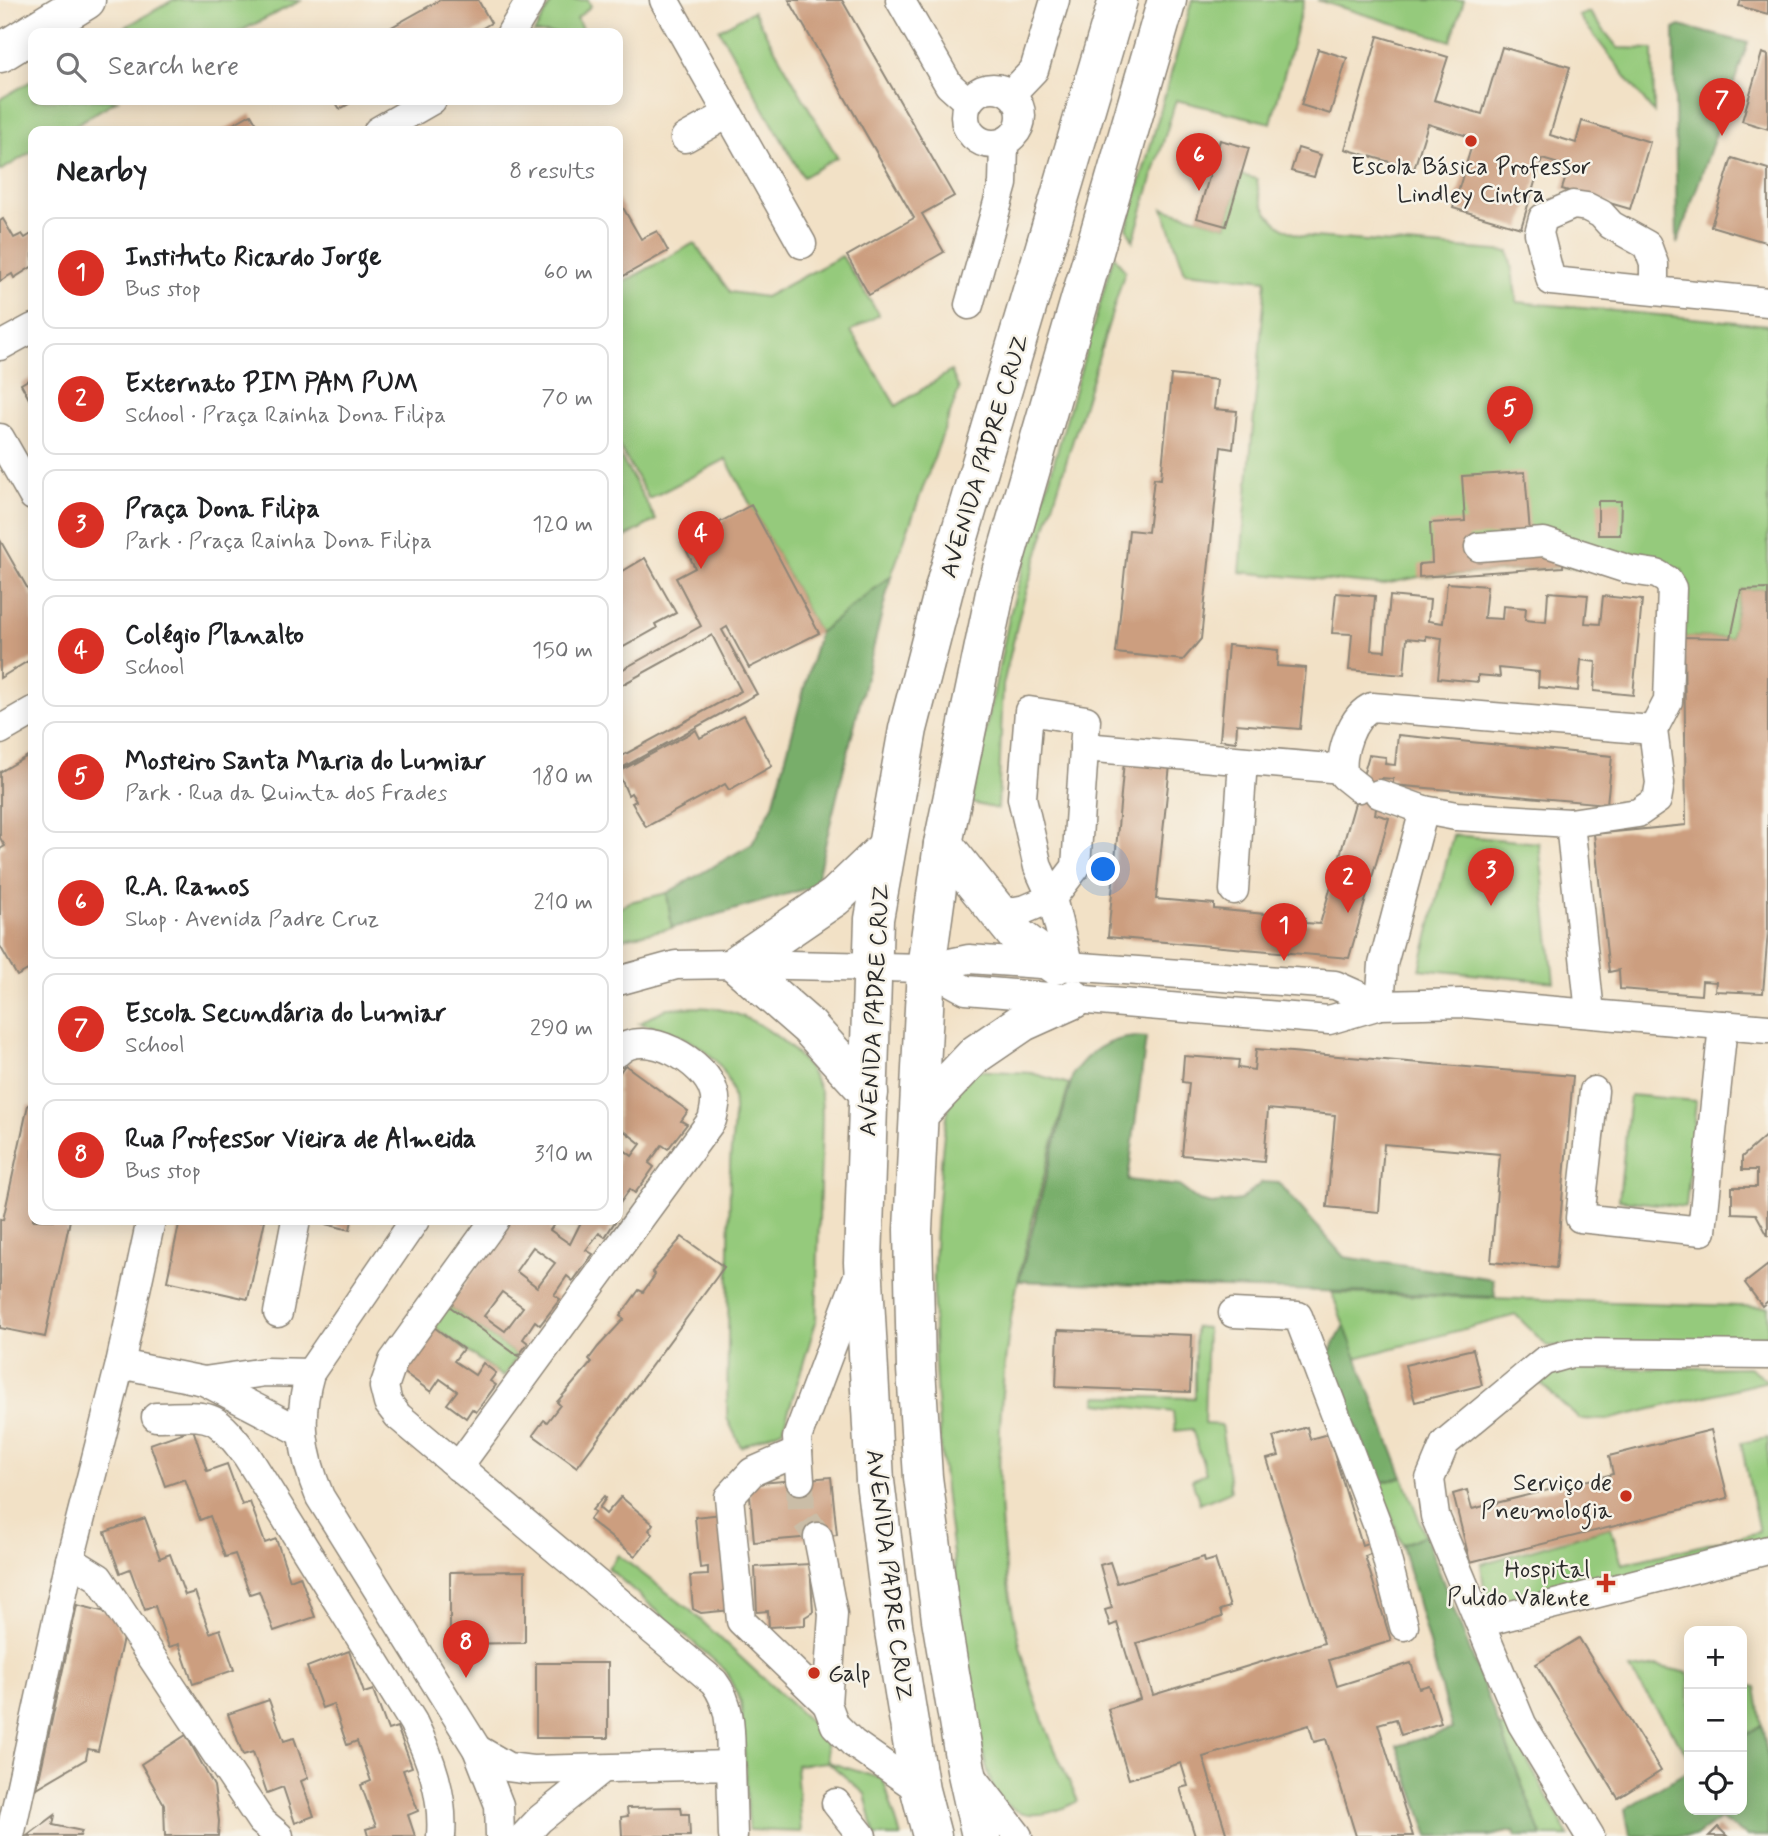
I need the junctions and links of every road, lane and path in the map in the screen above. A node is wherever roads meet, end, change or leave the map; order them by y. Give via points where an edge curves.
1 (86, 0) edge
2 (531, 0) edge
3 (664, 0) edge
4 (900, 0) edge
5 (1055, 0) edge
6 (1098, 0) edge
7 (1118, 0) edge
8 (1167, 0) edge
9 (41, 28) edge
10 (514, 28) edge
11 (28, 36) edge
12 (0, 53) edge
13 (1097, 74) junction
14 (1011, 94) junction
15 (968, 102) junction
16 (423, 105) edge
17 (728, 114) junction
18 (387, 126) edge
19 (685, 138) dead end
20 (1004, 143) junction
21 (802, 244) dead end
22 (1654, 291) dead end
23 (1768, 302) edge
24 (969, 305) dead end
25 (28, 330) edge
26 (0, 346) edge
27 (0, 438) edge
28 (28, 487) edge
29 (1479, 547) dead end
30 (28, 714) edge
31 (0, 730) edge
32 (1653, 730) junction
33 (1084, 747) junction
34 (1243, 761) junction
35 (1360, 784) junction
36 (1424, 810) junction
37 (1570, 823) junction
38 (943, 844) junction
39 (884, 850) junction
40 (1234, 890) dead end
41 (1052, 898) junction
42 (999, 914) junction
43 (737, 964) junction
44 (872, 967) junction
45 (926, 968) junction
46 (1066, 977) junction
47 (623, 980) edge
48 (1380, 1005) junction
49 (1590, 1013) junction
50 (1723, 1025) junction
51 (1768, 1029) edge
52 (623, 1048) edge
53 (1594, 1091) dead end
54 (869, 1093) junction
55 (919, 1114) junction
56 (150, 1225) edge
57 (295, 1225) edge
58 (412, 1225) edge
59 (491, 1225) edge
60 (863, 1262) junction
61 (278, 1313) dead end
62 (1233, 1313) dead end
63 (1768, 1355) edge
64 (120, 1364) junction
65 (310, 1373) junction
66 (204, 1381) junction
67 (156, 1417) dead end
68 (300, 1430) junction
69 (457, 1467) junction
70 (818, 1536) tunnel mouth
71 (1768, 1550) edge
72 (70, 1560) junction
73 (1480, 1623) junction
74 (1404, 1626) dead end
75 (827, 1704) junction
76 (477, 1749) junction
77 (731, 1765) junction
78 (966, 1769) junction
79 (601, 1770) junction
80 (920, 1790) junction
81 (836, 1802) dead end
82 (264, 1831) edge
83 (10, 1836) edge
84 (441, 1836) edge
85 (500, 1836) edge
86 (524, 1836) edge
87 (733, 1836) edge
88 (862, 1836) edge
89 (932, 1836) edge
90 (981, 1836) edge
91 (1018, 1836) edge
92 (1590, 1836) edge

1 - 9 highway
2 - 10 street
3 - 17 street
4 - 15 street via 949,85
5 - 14 street via 1034,70
6 - 13 highway
7 - 13 highway, AVENIDA PADRE CRUZ
8 - 38 highway, AVENIDA PADRE CRUZ via 995,593
11 - 12 highway
13 - 39 highway, AVENIDA PADRE CRUZ via 947,578 908,729
14 - 15 street via 992,87 982,89
14 - 20 street via 1021,120
15 - 20 street via 965,122 975,139
16 - 18 street
17 - 19 street
17 - 21 street
20 - 24 street via 1003,184
22 - 23 street
25 - 26 street
27 - 28 street
29 - 32 street via 1544,542 1667,580 1672,588 1668,701
30 - 31 street
32 - 35 street via 1372,707 1355,722
32 - 37 street via 1660,783 1652,806 1638,813
33 - 34 street
33 - 41 street via 1076,867
33 - 41 street via 1086,720 1029,711 1022,798 1038,867
34 - 35 street
34 - 40 street
35 - 36 street
36 - 37 street
36 - 48 street via 1383,964
37 - 49 street
38 - 42 highway
38 - 45 highway, AVENIDA PADRE CRUZ
39 - 43 highway via 835,897
39 - 44 highway, AVENIDA PADRE CRUZ
41 - 42 street
41 - 46 street
42 - 46 highway via 1018,937
43 - 44 street
43 - 47 street via 676,965
43 - 54 highway via 810,1027
44 - 45 street
44 - 54 highway, AVENIDA PADRE CRUZ
45 - 46 street via 969,959
45 - 46 street via 966,990
45 - 55 highway, AVENIDA PADRE CRUZ
46 - 48 street via 1329,1020
46 - 55 highway via 1023,1022 976,1054
48 - 49 street via 1464,1003
49 - 50 street
50 - 51 street
50 - 53 street via 1702,1231 1580,1218
52 - 69 street via 645,1041 674,1053 701,1073 712,1086 716,1101 712,1120
54 - 60 highway, AVENIDA PADRE CRUZ
55 - 78 highway, AVENIDA PADRE CRUZ via 913,1230 923,1477 940,1619
56 - 64 street
57 - 61 street
58 - 65 street
59 - 69 street via 393,1361 384,1387 392,1410
60 - 75 street via 797,1437 799,1466 752,1472 729,1497 741,1621
60 - 80 highway, AVENIDA PADRE CRUZ via 875,1481
62 - 74 street via 1298,1316 1380,1532
63 - 73 street via 1572,1353 1544,1362 1445,1443 1430,1479 1435,1516
64 - 66 street
64 - 72 street
65 - 66 street via 265,1372
65 - 68 street
66 - 68 street
67 - 84 street via 208,1416 226,1429 247,1456 413,1722 438,1784
68 - 76 street via 307,1466 320,1497
69 - 77 street via 714,1682 729,1712
70 - 75 street via 833,1614
71 - 73 street
72 - 82 street via 99,1578
72 - 83 street
73 - 92 street via 1522,1724
75 - 80 street via 835,1725 853,1743
76 - 79 street via 508,1768
76 - 85 street via 499,1805
77 - 79 street
77 - 87 street
78 - 90 highway, AVENIDA PADRE CRUZ
78 - 91 street, AVENIDA PADRE CRUZ
79 - 86 street
80 - 89 highway, AVENIDA PADRE CRUZ
81 - 88 street

